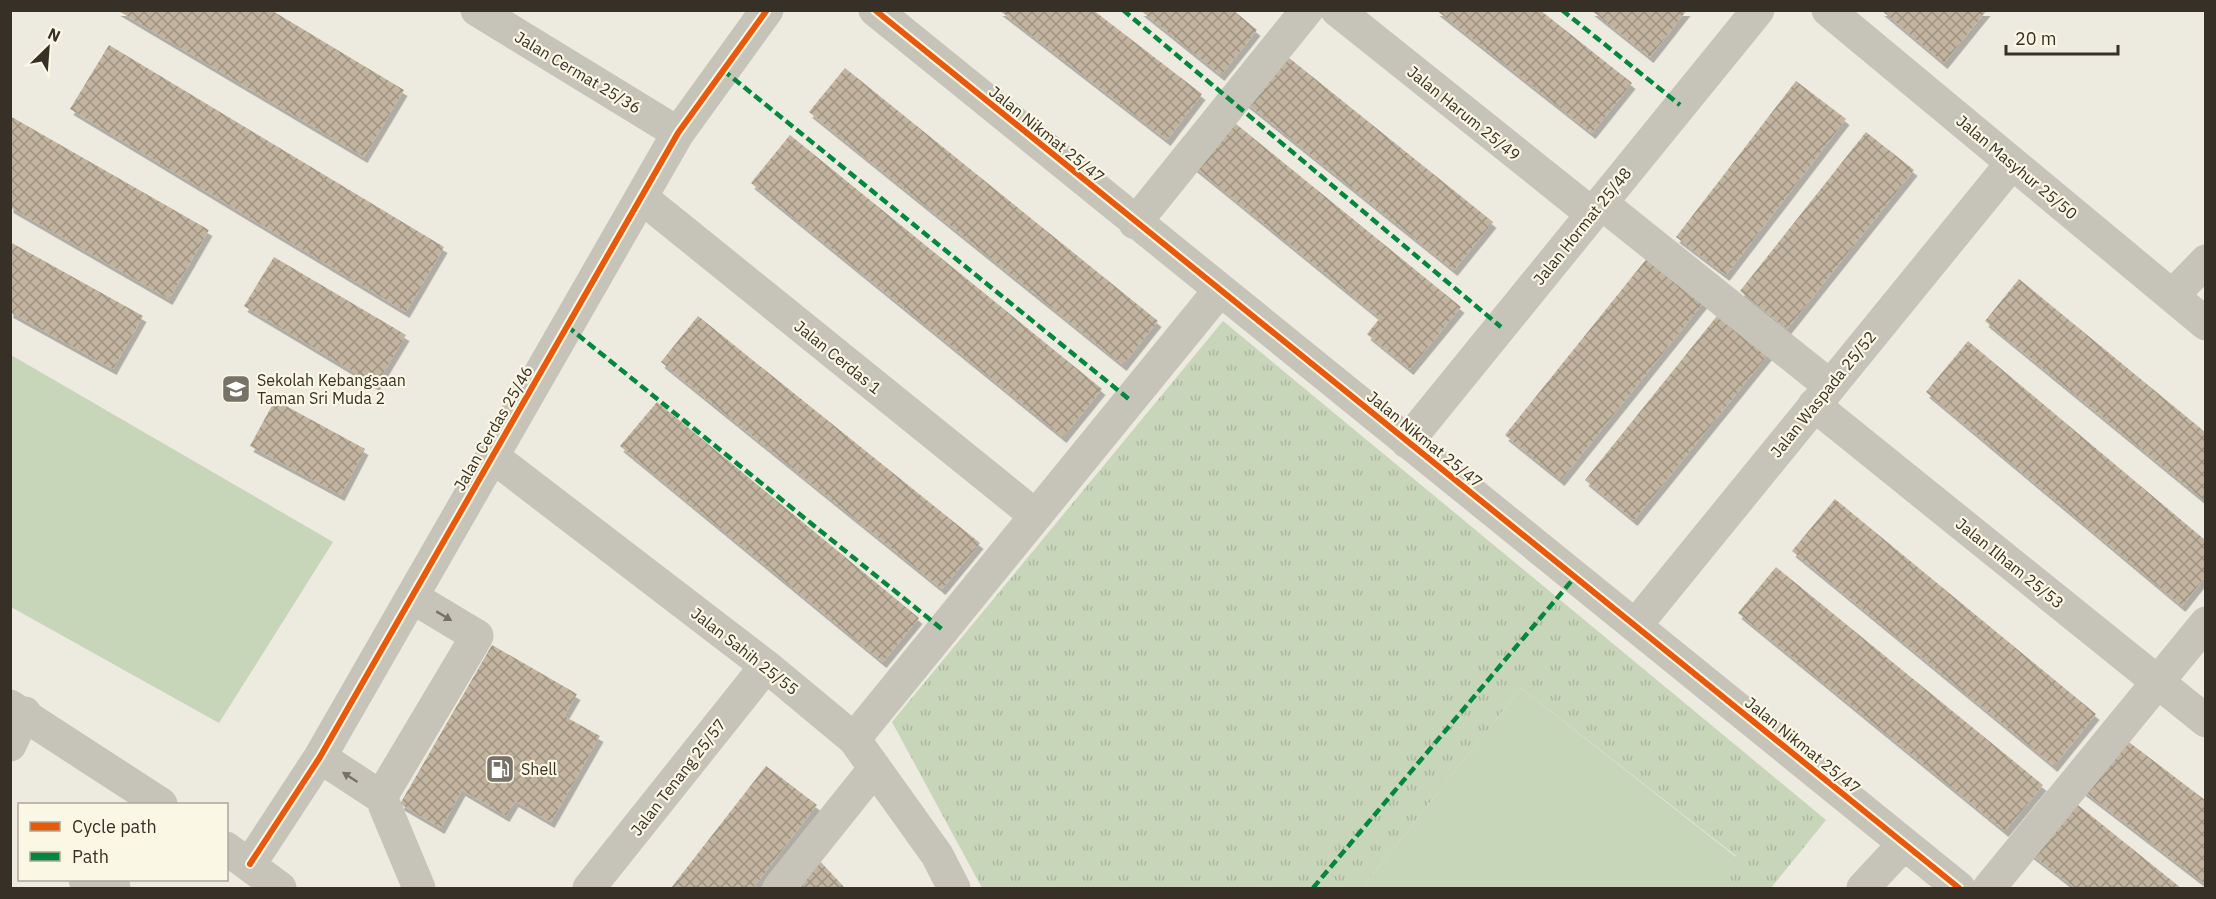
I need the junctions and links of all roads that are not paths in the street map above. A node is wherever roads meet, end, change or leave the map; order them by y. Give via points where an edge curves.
1 (477, 10) edge
2 (766, 10) edge
3 (875, 10) edge
4 (1307, 10) edge
5 (1337, 10) edge
6 (1758, 10) edge
7 (1828, 10) edge
8 (678, 133) junction
9 (2012, 162) junction
10 (641, 197) junction
11 (1596, 209) junction
12 (1135, 223) junction
13 (2205, 261) edge
14 (1219, 291) junction
15 (2172, 296) junction
16 (2205, 324) edge
17 (1822, 396) junction
18 (1407, 442) junction
19 (492, 456) junction
20 (1036, 516) junction
21 (412, 597) junction
22 (2205, 622) edge
23 (1635, 626) junction
24 (766, 666) junction
25 (2157, 682) junction
26 (18, 710) edge
27 (2205, 721) edge
28 (854, 740) junction
29 (10, 745) edge
30 (320, 757) junction
31 (875, 768) junction
32 (381, 796) junction
33 (159, 803) edge
34 (1904, 844) junction
35 (238, 856) edge
36 (94, 881) edge
37 (114, 888) edge
38 (280, 888) edge
39 (419, 888) edge
40 (589, 888) edge
41 (779, 888) edge
42 (954, 888) edge
43 (1863, 888) edge
44 (1959, 888) edge
45 (1989, 888) edge

1 - 8 street, Jalan Cermat 25/36
2 - 8 street, Jalan Cerdas 25/46
3 - 12 street, Jalan Nikmat 25/47
4 - 12 street
5 - 11 street, Jalan Harum 25/49
6 - 11 street, Jalan Hormat 25/48
7 - 9 street, Jalan Masyhur 25/50
8 - 10 street, Jalan Cerdas 25/46
9 - 15 street, Jalan Masyhur 25/50
9 - 17 street, Jalan Waspada 25/52
10 - 19 street, Jalan Cerdas 25/46
10 - 20 street, Jalan Cerdas 1
11 - 17 street, Jalan Harum 25/49
11 - 18 street, Jalan Hormat 25/48
12 - 14 street, Jalan Nikmat 25/47
13 - 15 street
14 - 18 street, Jalan Nikmat 25/47
14 - 20 street
15 - 16 street, Jalan Masyhur 25/50
17 - 23 street, Jalan Waspada 25/52
17 - 25 street, Jalan Ilham 25/53
18 - 23 street, Jalan Nikmat 25/47
19 - 21 street, Jalan Cerdas 25/46
19 - 24 street, Jalan Sahih 25/55
20 - 28 street
21 - 30 street, Jalan Cerdas 25/46
21 -> 32 street via 477,636
22 - 25 street
23 - 34 street, Jalan Nikmat 25/47
24 - 28 street, Jalan Sahih 25/55
24 - 40 street, Jalan Tenang 25/57
25 - 27 street, Jalan Ilham 25/53
25 - 45 street
26 - 29 street
26 - 33 street
28 - 31 street, Jalan Sahih 25/55
32 -> 30 street
30 - 35 street, Jalan Cerdas 25/46
31 - 41 street
31 - 42 street, Jalan Sahih 25/55 via 937,855
32 - 39 street
34 - 43 street
34 - 44 street, Jalan Nikmat 25/47
35 - 38 street
36 - 37 street

